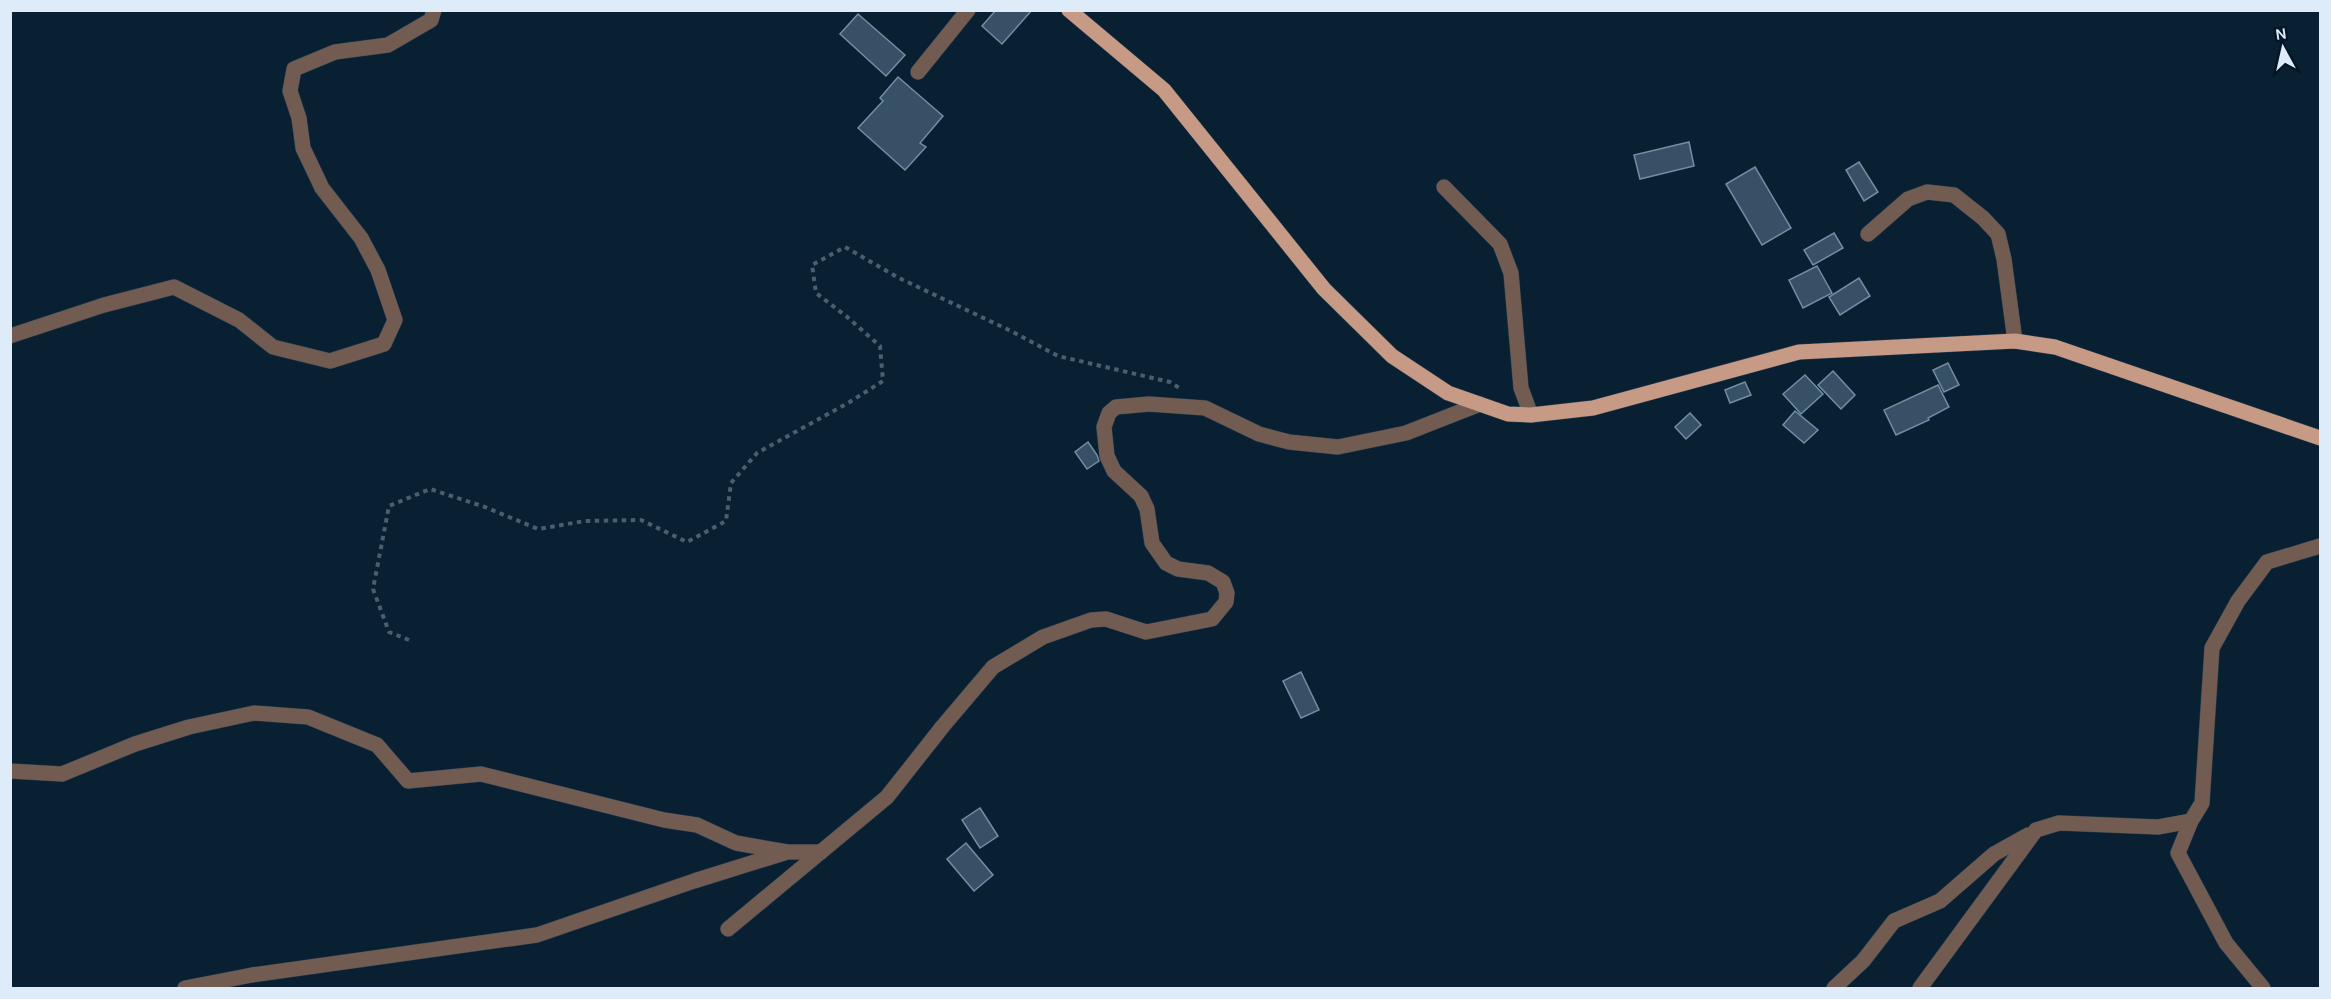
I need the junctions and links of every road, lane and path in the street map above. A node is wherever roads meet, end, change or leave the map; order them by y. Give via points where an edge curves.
1 (434, 10) edge
2 (968, 10) edge
3 (1069, 10) edge
4 (918, 72) dead end
5 (1444, 187) dead end
6 (1868, 234) dead end
7 (10, 336) edge
8 (2015, 341) junction
9 (1190, 394) dead end
10 (1480, 404) junction
11 (1531, 415) junction
12 (2320, 438) edge
13 (2320, 546) edge
14 (409, 640) dead end
15 (10, 771) edge
16 (2191, 821) junction
17 (2036, 830) junction
18 (787, 852) junction
19 (821, 852) junction
20 (728, 929) dead end
21 (2250, 972) junction
22 (185, 988) edge
23 (1833, 988) edge
24 (1920, 988) edge
25 (2255, 988) edge
26 (2264, 988) edge

1 - 7 street via 431,20 388,45 335,52 294,69 290,91 303,148 322,188 361,238 378,270 395,320 384,344 330,361 273,346 239,320 174,287
2 - 4 street
3 - 10 main road via 1164,90 1324,289 1392,356 1448,393
5 - 11 street via 1500,244 1511,273 1521,388
6 - 8 street via 1908,199 1927,192 1954,195 1998,234
8 - 11 main road via 1799,352 1593,408
8 - 12 main road via 2055,347
9 - 14 path via 1170,382 1058,356 845,247 812,265 816,293 880,346 883,381 757,453 731,483 726,520 687,542 641,520 585,521 538,530 430,489 389,506 373,589 389,632
10 - 11 main road via 1508,414
10 - 19 street via 1406,433 1338,447 1289,442 1259,434 1205,408 1149,404 1116,407 1109,412 1104,427 1107,456 1114,471 1141,496 1147,508 1152,543 1167,563 1178,569 1208,573 1223,582 1226,602 1212,619 1146,632 1106,618 1042,636 993,667 887,797
13 - 16 street via 2267,562 2238,601 2212,648 2202,803
15 - 18 street via 62,774 135,744 254,713 308,717 378,745 408,781 481,774 697,825 736,843
16 - 17 street via 2158,827 2059,823
16 - 21 street via 2178,853 2226,943
17 - 23 street via 1994,854 1940,901 1894,921 1863,961
17 - 24 street
18 - 19 street
18 - 22 street via 537,935
19 - 20 street
21 - 25 street
21 - 26 street

